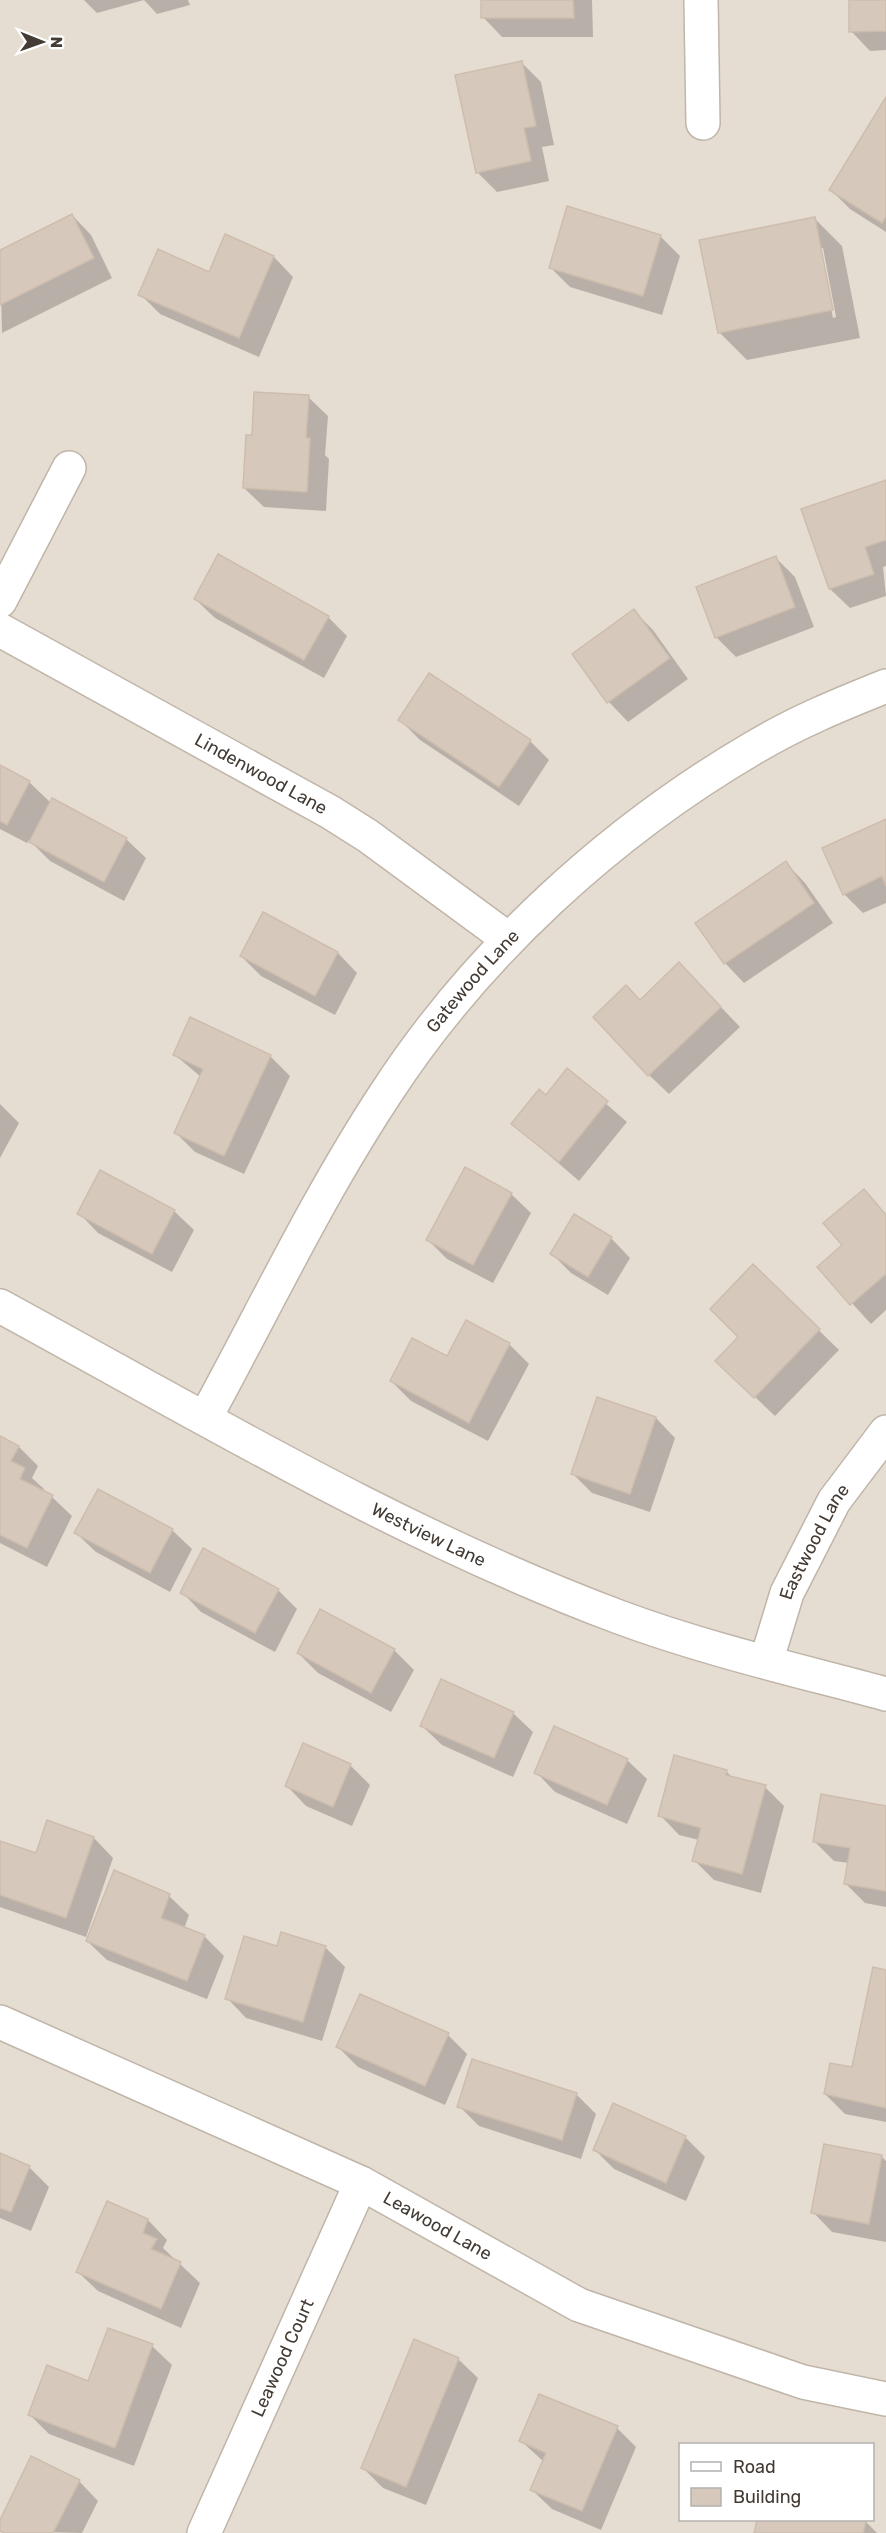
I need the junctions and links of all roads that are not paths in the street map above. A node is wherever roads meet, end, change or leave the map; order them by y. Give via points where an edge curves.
1 (701, 0) edge
2 (703, 123) dead end
3 (69, 468) dead end
4 (0, 601) edge
5 (0, 630) edge
6 (886, 686) edge
7 (508, 939) junction
8 (0, 1306) edge
9 (206, 1418) junction
10 (886, 1432) edge
11 (766, 1662) junction
12 (886, 1694) edge
13 (0, 2022) edge
14 (361, 2182) junction
15 (886, 2399) edge
16 (204, 2533) edge

1 - 2 street
3 - 4 street
5 - 7 street, Lindenwood Lane via 330,812
6 - 7 street, Gatewood Lane via 815,715 699,781 625,835
7 - 9 street, Gatewood Lane via 443,1014 386,1093
8 - 9 street, Westview Lane
9 - 11 street, Westview Lane via 404,1524 534,1583 679,1637
10 - 11 street, Eastwood Lane via 834,1501 787,1593
11 - 12 street, Westview Lane
13 - 14 street, Leawood Lane
14 - 15 street, Leawood Lane via 579,2305 803,2382
14 - 16 street, Leawood Court

